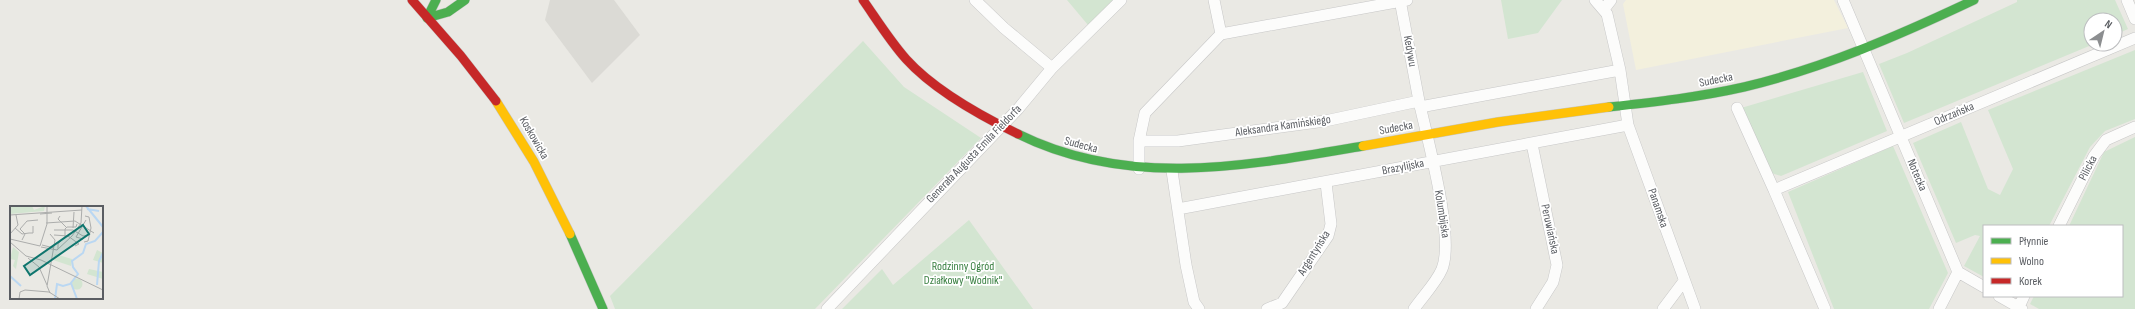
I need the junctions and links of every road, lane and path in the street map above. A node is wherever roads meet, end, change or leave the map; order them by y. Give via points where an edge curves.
1 (412, 0) edge
2 (436, 0) edge
3 (465, 0) edge
4 (863, 0) edge
5 (975, 0) edge
6 (1121, 0) edge
7 (1214, 0) edge
8 (1403, 0) edge
9 (1595, 0) edge
10 (1843, 0) edge
11 (1974, 0) edge
12 (2127, 0) edge
13 (1608, 5) edge
14 (448, 12) junction
15 (427, 18) junction
16 (2135, 18) edge
17 (1221, 34) junction
18 (444, 37) junction
19 (2135, 38) edge
20 (1864, 50) junction
21 (1052, 68) junction
22 (1620, 70) junction
23 (1420, 104) junction
24 (1625, 106) junction
25 (1738, 108) dead end
26 (1001, 125) junction
27 (1628, 125) junction
28 (2135, 127) edge
29 (1426, 135) junction
30 (1900, 136) junction
31 (1139, 141) junction
32 (1532, 144) junction
33 (1432, 162) junction
34 (1139, 169) junction
35 (1172, 171) junction
36 (1326, 183) junction
37 (1774, 190) junction
38 (1178, 209) junction
39 (2060, 225) edge
40 (1958, 272) junction
41 (1684, 281) junction
42 (1983, 286) edge
43 (2001, 297) edge
44 (2024, 297) edge
45 (2020, 308) edge
46 (603, 309) edge
47 (827, 309) edge
48 (1199, 309) edge
49 (1267, 309) edge
50 (1414, 309) edge
51 (1536, 309) edge
52 (1663, 309) edge
53 (1695, 309) edge
54 (1825, 309) edge
55 (1939, 309) edge

1 - 15 street, Koskowicka
2 - 15 street
3 - 14 street
4 - 26 street, Sudecka via 912,65 950,94
5 - 21 street
6 - 21 street, Generała Augusta Emila Fieldorfa
7 - 17 street
8 - 17 street
8 - 23 street, Kedywu
9 - 13 street
10 - 20 street, Notecka
11 - 20 street, Sudecka
12 - 16 street
13 - 22 street, Panamska
14 - 15 street
14 - 18 street
15 - 18 street, Koskowicka
17 - 31 street via 1145,113
18 - 46 street, Koskowicka via 491,95 528,151 553,199
19 - 30 street, Odrzańska
20 - 24 street, Sudecka via 1799,72 1740,87 1688,98
20 - 30 street, Notecka
21 - 26 street, Generała Augusta Emila Fieldorfa via 1018,109
22 - 23 street, Aleksandra Kamińskiego
22 - 24 street, Panamska
23 - 29 street
23 - 31 street, Aleksandra Kamińskiego via 1325,121 1178,141
24 - 27 street, Panamska
24 - 29 street, Sudecka via 1514,119
25 - 37 street
26 - 34 street, Sudecka via 1041,146 1096,162
26 - 47 street, Generała Augusta Emila Fieldorfa
27 - 32 street, Brazylijska
27 - 41 street, Panamska
28 - 39 street, Pilicka via 2106,140 2102,145
29 - 33 street, Kolumbijska
29 - 35 street, Sudecka via 1292,158
30 - 37 street, Odrzańska
30 - 40 street, Notecka
31 - 34 street
32 - 33 street, Brazylijska
32 - 51 street, Peruwiańska via 1557,265 1553,282
33 - 36 street, Brazylijska
33 - 50 street, Kolumbijska via 1446,238 1446,252 1442,269
34 - 35 street, Sudecka
35 - 38 street
36 - 38 street, Brazylijska
36 - 49 street, Argentyńska via 1332,224 1328,236 1282,302
37 - 54 street
38 - 48 street via 1186,265 1194,302
40 - 42 street
40 - 55 street
41 - 52 street
41 - 53 street, Panamska
43 - 45 street
44 - 45 street

